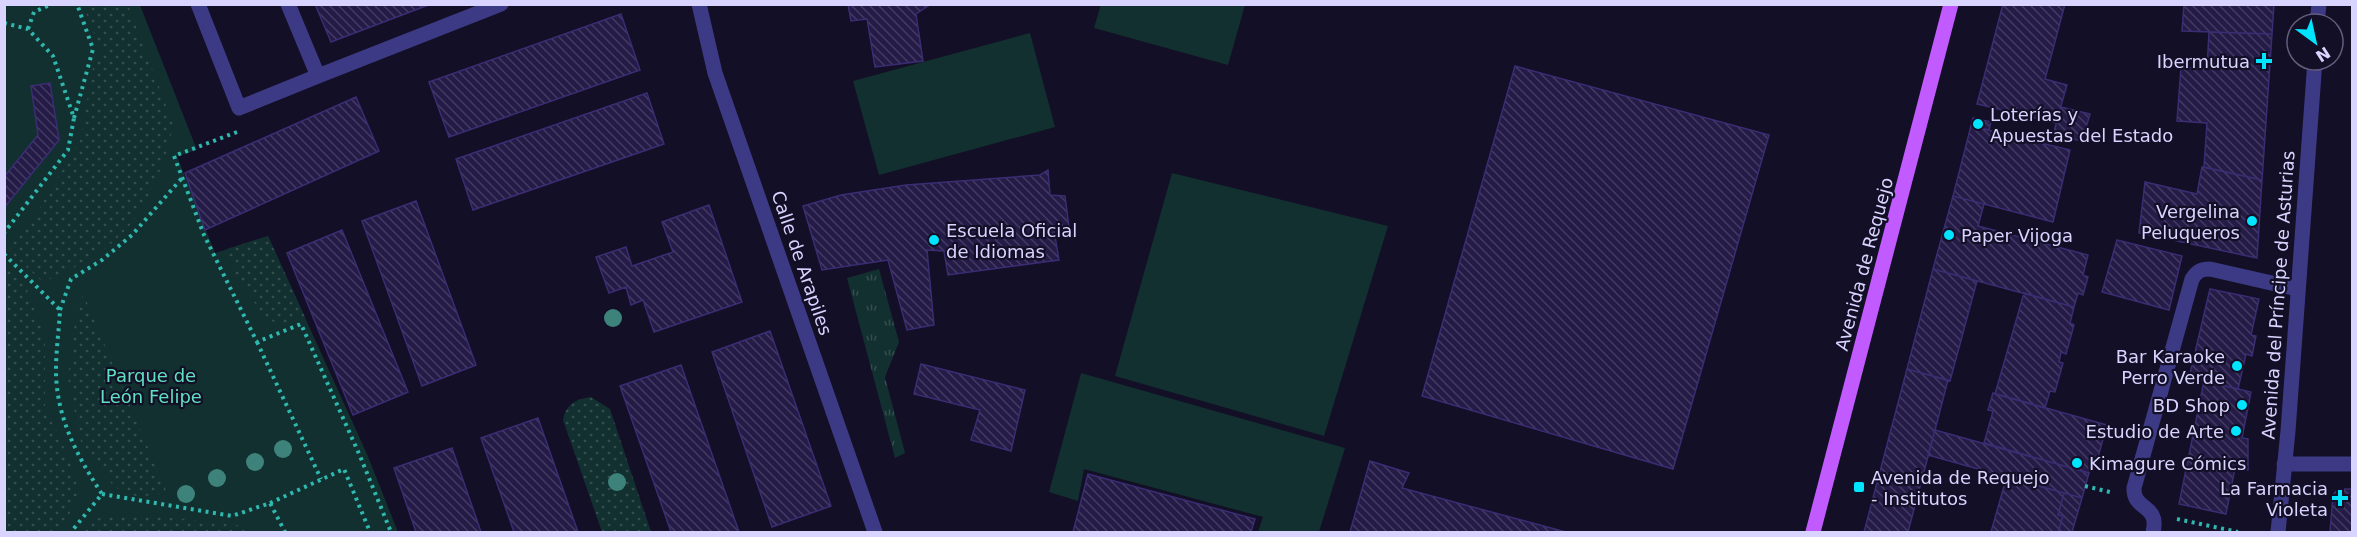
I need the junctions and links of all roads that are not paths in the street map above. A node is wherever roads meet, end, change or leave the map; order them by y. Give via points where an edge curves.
1 (198, 4) edge
2 (288, 4) edge
3 (501, 4) edge
4 (699, 4) edge
5 (1952, 4) edge
6 (2313, 72) edge
7 (318, 76) junction
8 (2298, 289) junction
9 (2284, 464) junction
10 (2352, 464) edge
11 (875, 532) edge
12 (1813, 532) edge
13 (2153, 532) edge
14 (2278, 532) edge

1 - 7 street via 239,108
2 - 7 street
3 - 7 street
4 - 11 street, Calle de Arapiles via 715,73
5 - 12 main road, Avenida de Requejo
6 - 8 street, Avenida del Príncipe de Asturias
8 - 9 street, Avenida del Príncipe de Asturias
8 - 13 street via 2210,269 2197,272 2192,279 2134,488 2136,500 2155,520
9 - 10 street
9 - 14 street, Avenida del Príncipe de Asturias

